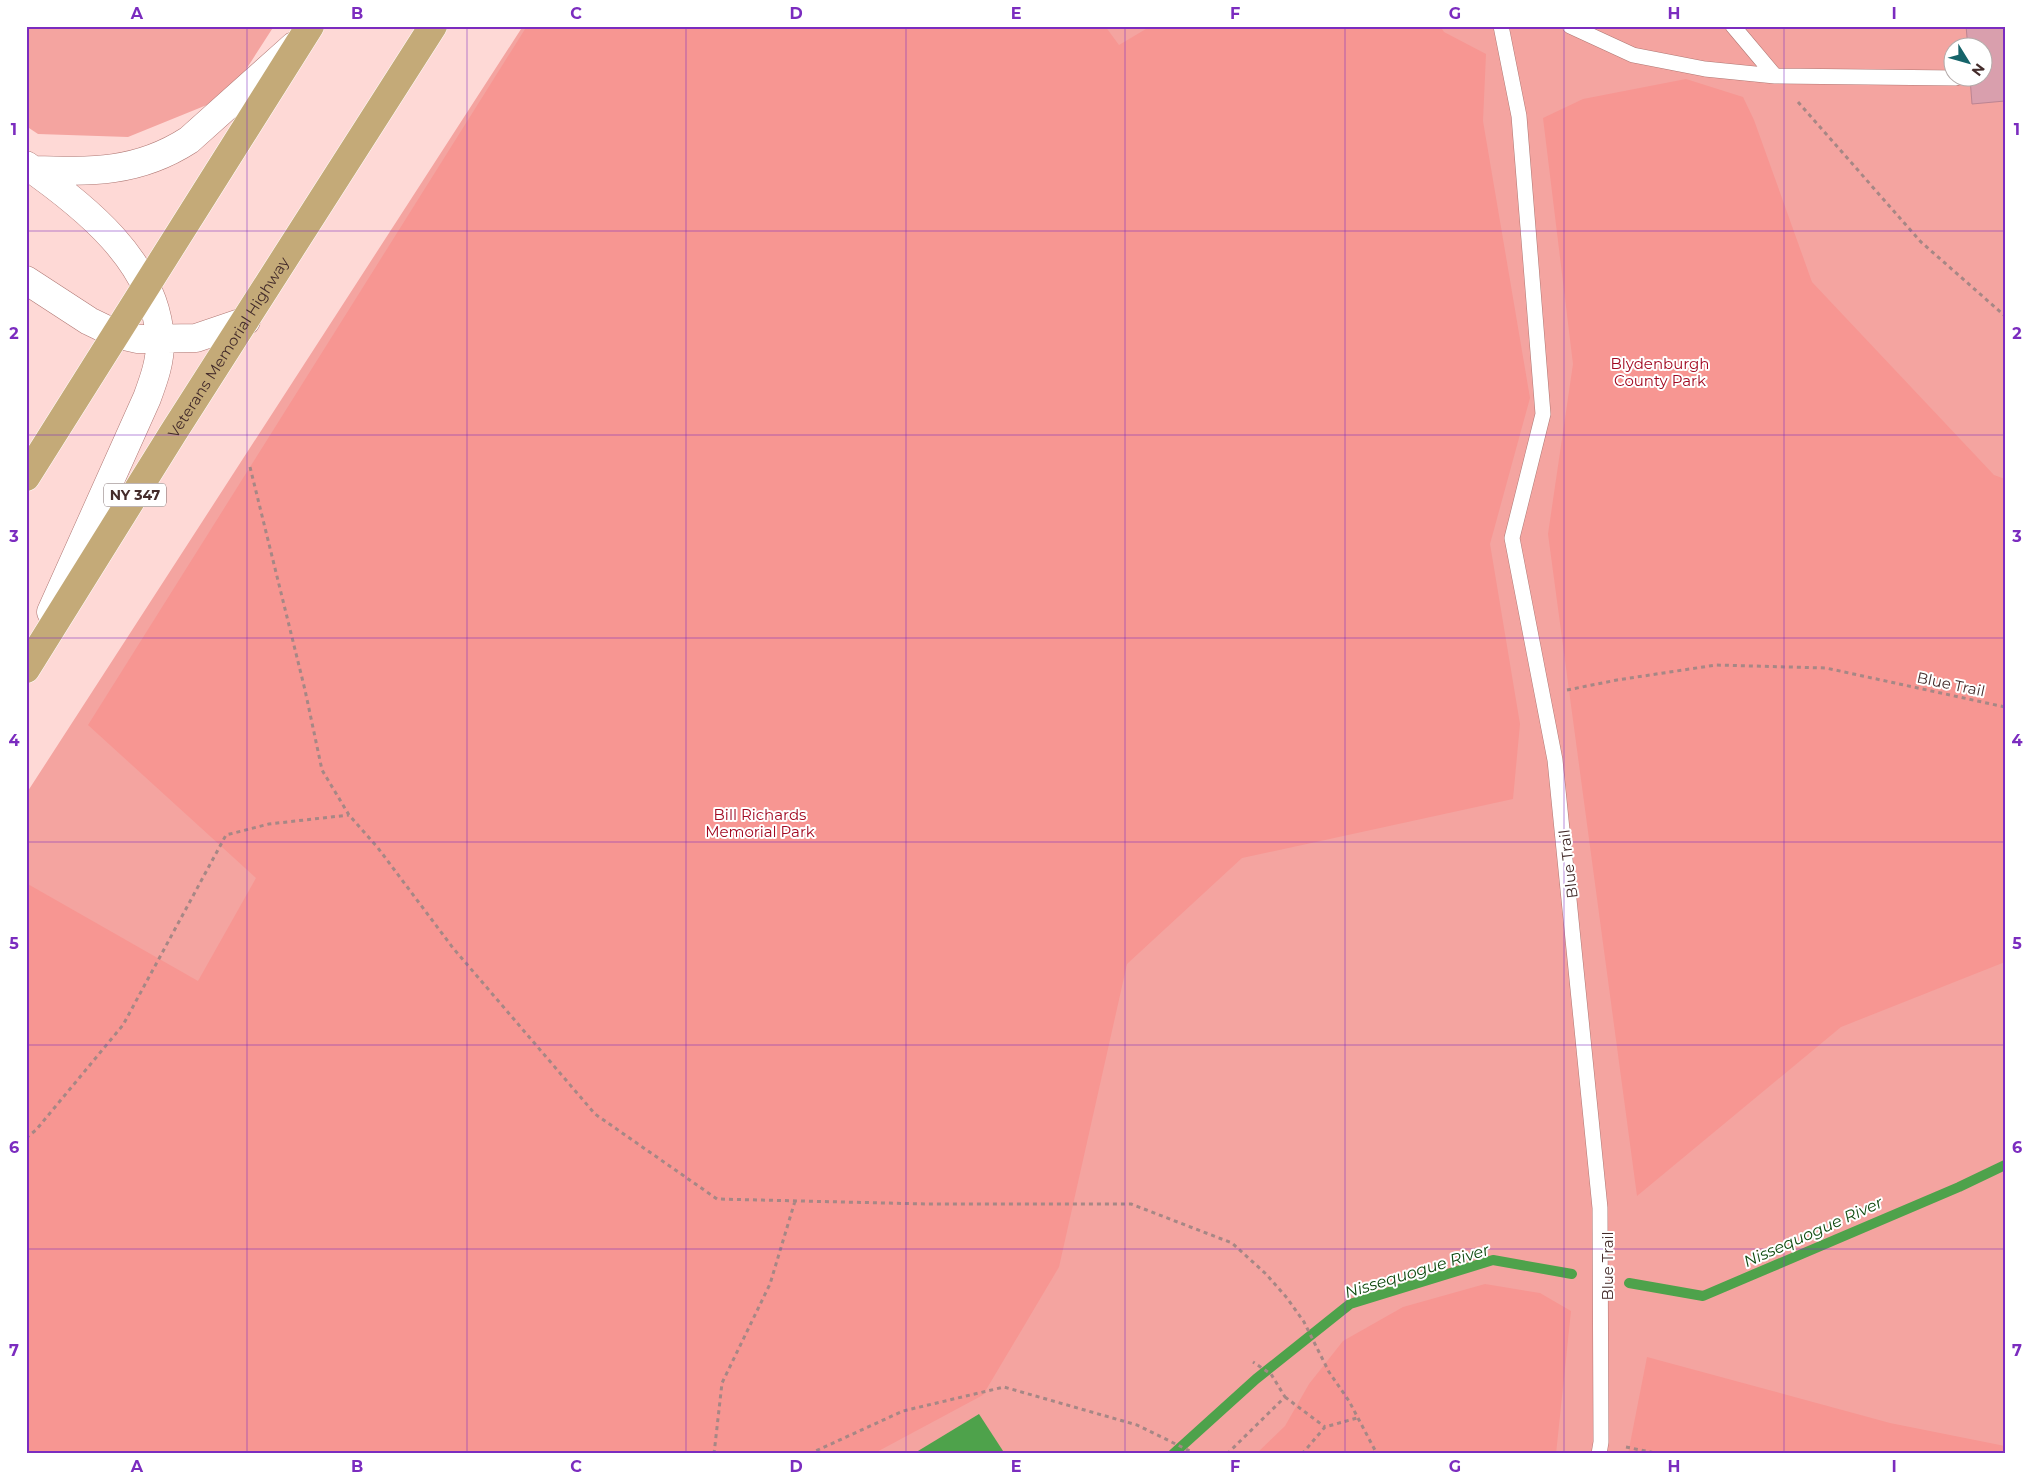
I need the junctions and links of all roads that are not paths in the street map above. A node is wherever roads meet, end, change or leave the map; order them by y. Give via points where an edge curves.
1 (433, 26) edge
2 (1501, 26) edge
3 (1570, 26) edge
4 (1733, 26) edge
5 (307, 31) edge
6 (1775, 76) junction
7 (1944, 78) edge
8 (30, 167) edge
9 (26, 280) edge
10 (146, 287) junction
11 (246, 321) junction
12 (116, 334) junction
13 (160, 338) junction
14 (26, 477) edge
15 (26, 669) edge
16 (1599, 1454) edge

1 - 11 highway, Veterans Memorial Highway / NY 347
2 - 16 lane via 1520,116 1543,414 1512,538 1555,760 1600,1208
3 - 6 lane via 1633,55 1705,69
4 - 6 lane
5 - 8 street via 189,140 172,151 110,170
5 - 10 highway
6 - 7 lane
8 - 10 street via 88,212 125,253
9 - 12 street via 89,321
10 - 12 highway
10 - 13 street
11 - 13 street via 196,338
11 - 15 highway, Veterans Memorial Highway / NY 347
12 - 13 street via 138,339
12 - 14 highway
13 - 15 street via 156,375 147,398

